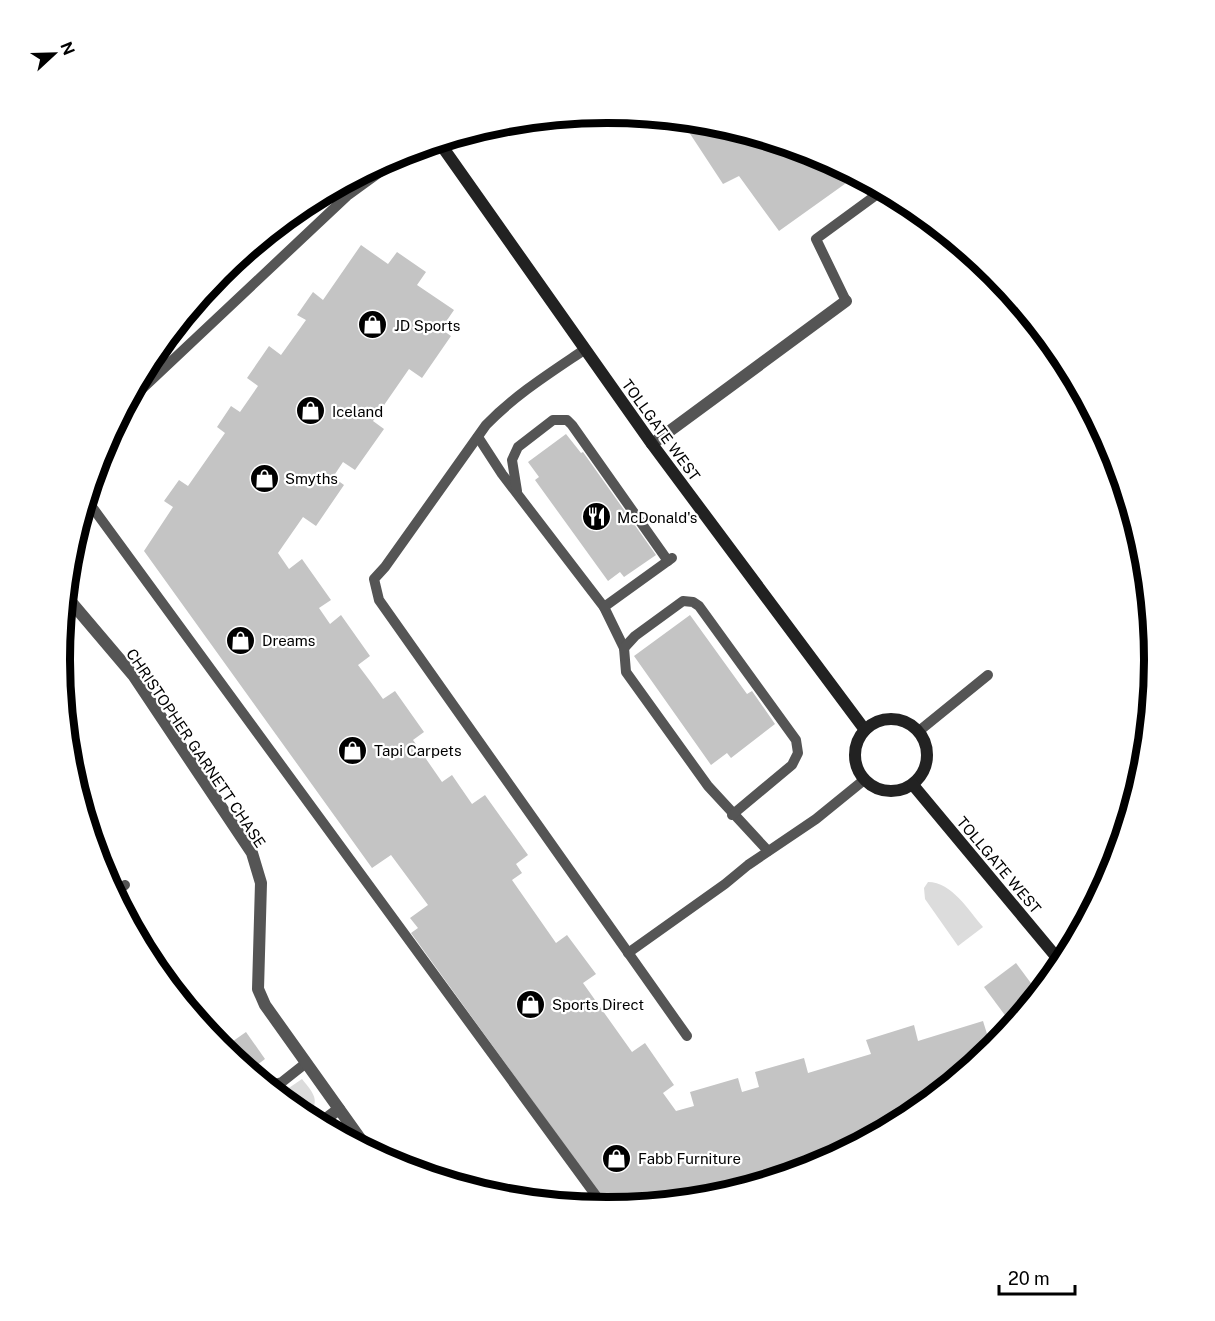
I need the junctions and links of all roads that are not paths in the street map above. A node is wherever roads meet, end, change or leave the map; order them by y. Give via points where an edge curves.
1 (445, 149) edge
2 (371, 178) edge
3 (876, 195) edge
4 (846, 301) joint
5 (584, 350) junction
6 (146, 386) edge
7 (478, 437) junction
8 (652, 444) junction
9 (517, 492) junction
10 (93, 508) edge
11 (74, 605) edge
12 (604, 607) junction
13 (624, 648) junction
14 (988, 675) dead end
15 (864, 730) junction
16 (919, 731) junction
17 (864, 780) junction
18 (913, 785) junction
19 (732, 815) junction
20 (768, 851) junction
21 (125, 885) dead end
22 (121, 888) edge
23 (628, 953) junction
24 (1056, 956) edge
25 (687, 1036) dead end
26 (306, 1064) junction
27 (277, 1083) edge
28 (339, 1110) junction
29 (327, 1118) edge
30 (358, 1136) edge
31 (597, 1197) edge

1 - 5 street, TOLLGATE WEST
2 - 6 lane via 347,196
3 - 4 lane via 816,239
4 - 8 street
5 - 7 lane via 504,406
5 - 8 street, TOLLGATE WEST
7 - 9 lane
7 - 23 lane via 374,579 379,600
8 - 15 street, TOLLGATE WEST
9 - 12 lane
9 - 12 lane via 512,460 518,447 552,420 567,420 670,560
10 - 31 lane
11 - 26 street, CHRISTOPHER GARNETT CHASE via 132,675 252,853 261,883 258,989
12 - 13 lane
13 - 19 lane via 626,672
13 - 19 lane via 683,602 693,602 796,740 798,753 792,765
14 - 16 lane
15 - 16 street via 892,719 909,723
15 - 17 street via 854,754
16 - 18 street via 927,744 928,759 923,774
17 - 18 street via 887,792
17 - 20 lane
18 - 24 street, TOLLGATE WEST
19 - 20 lane
20 - 23 lane
21 - 22 lane
23 - 25 lane
26 - 27 lane
26 - 28 street, CHRISTOPHER GARNETT CHASE
28 - 29 street
28 - 30 street, CHRISTOPHER GARNETT CHASE

